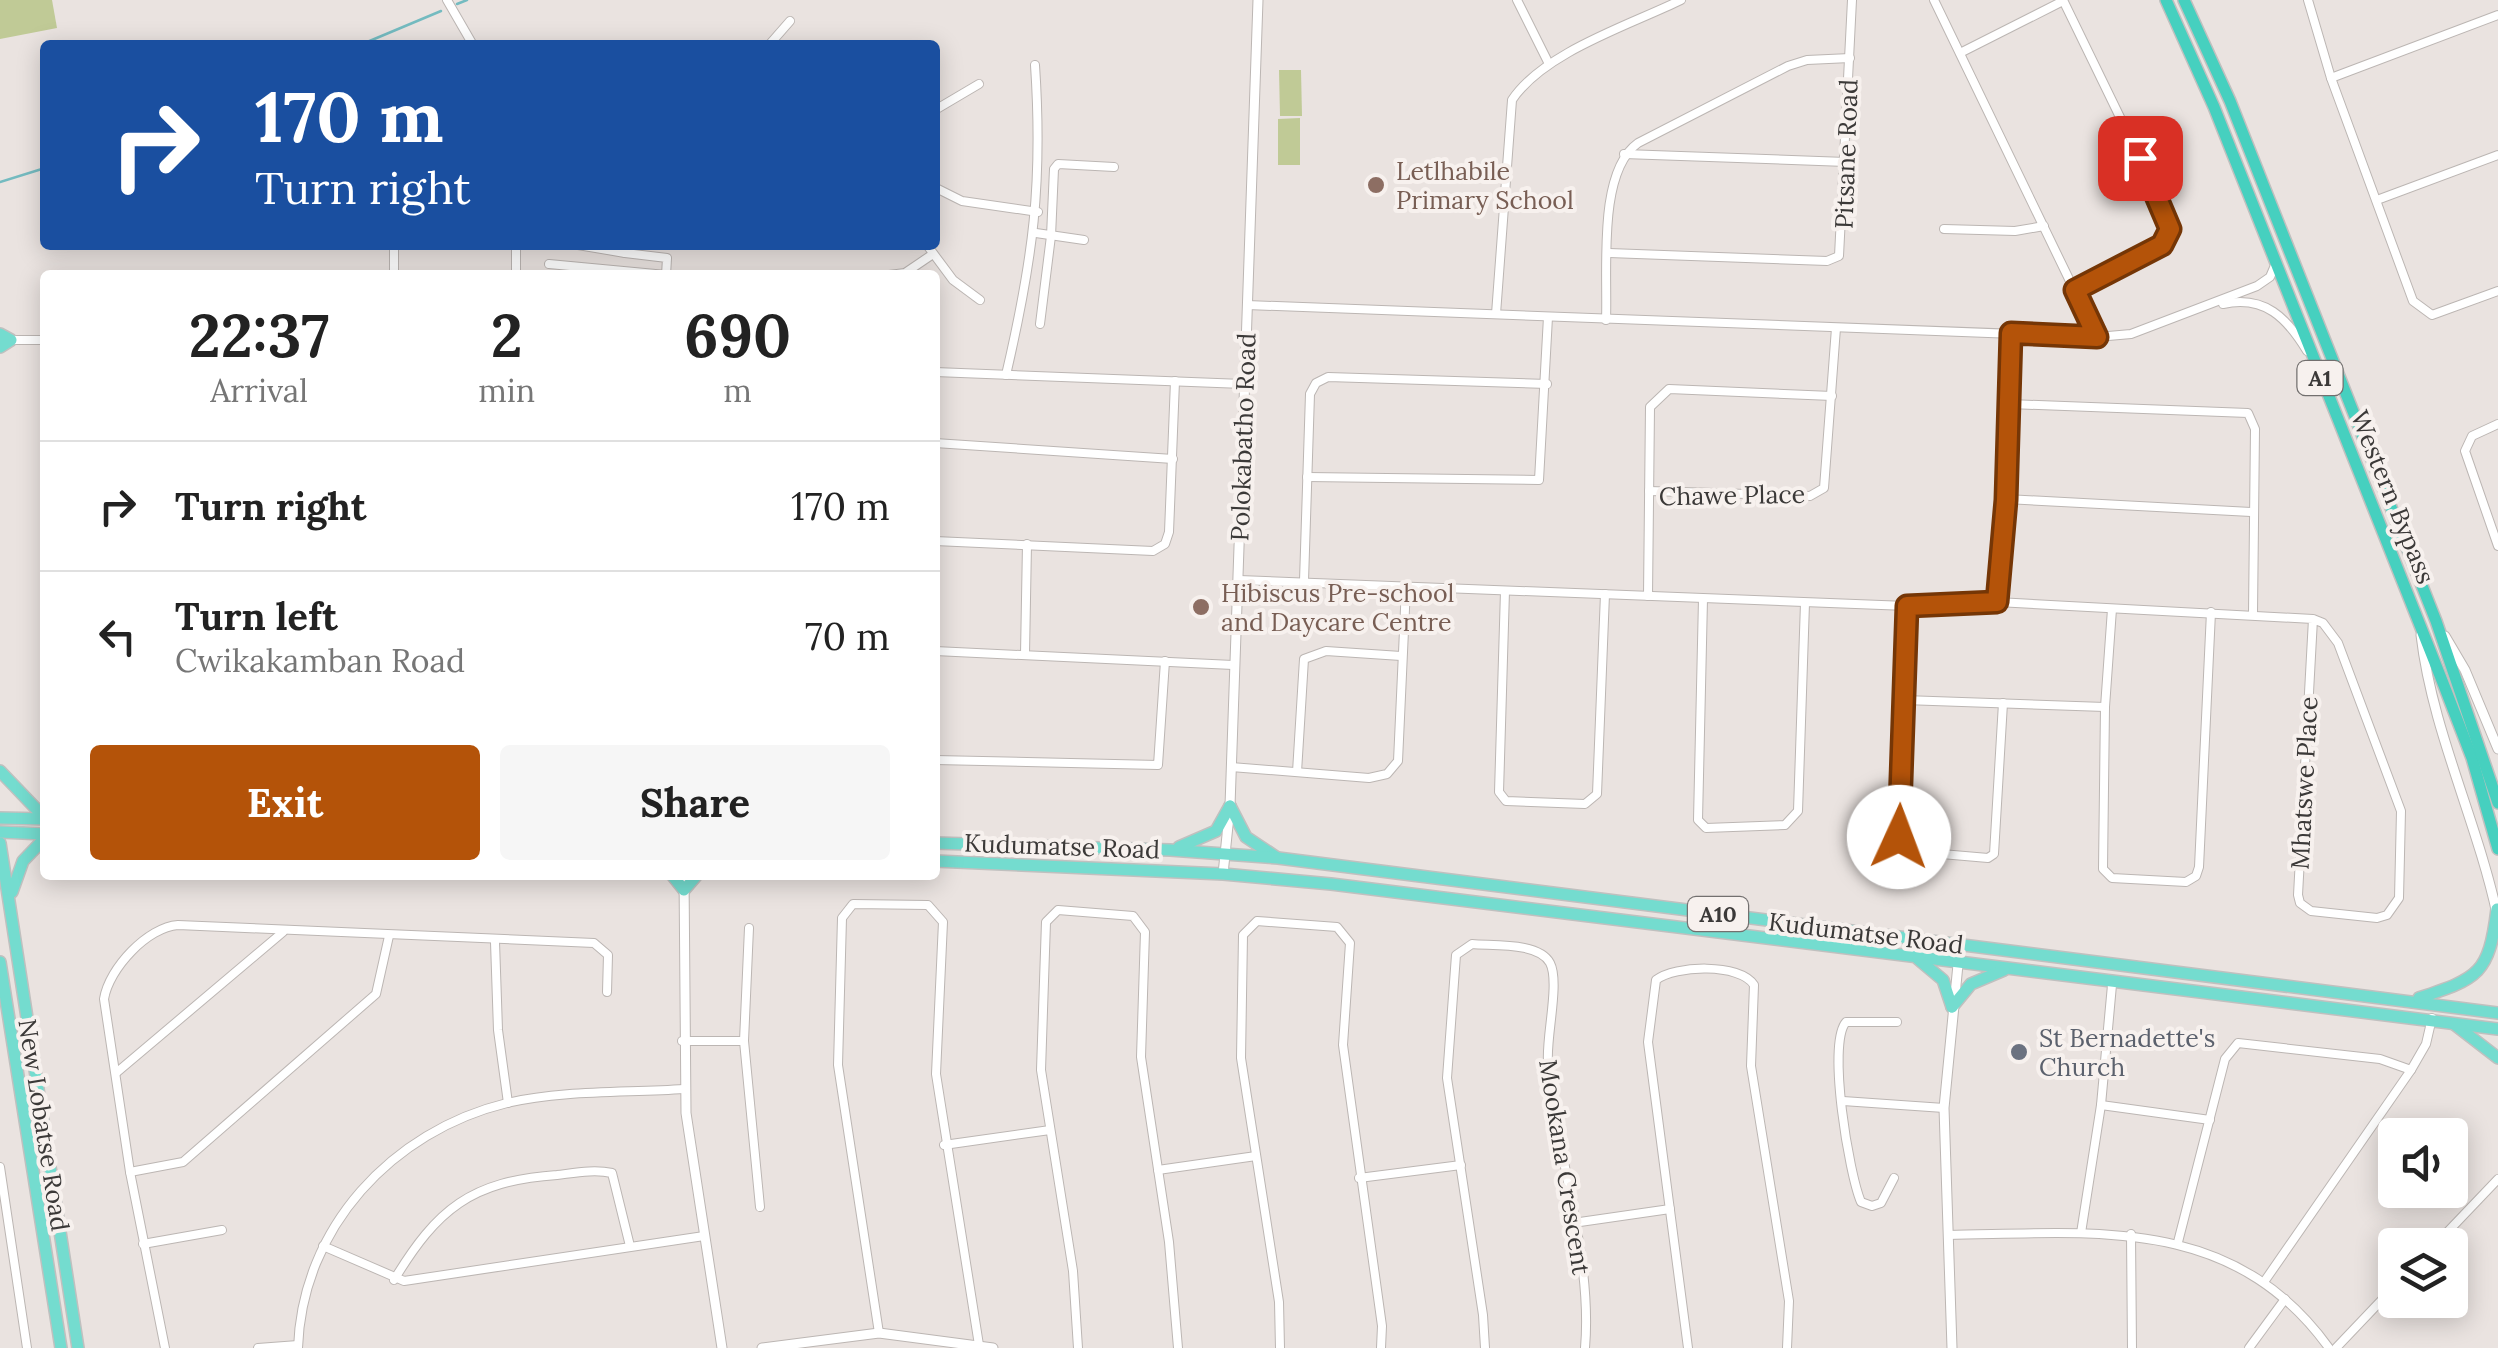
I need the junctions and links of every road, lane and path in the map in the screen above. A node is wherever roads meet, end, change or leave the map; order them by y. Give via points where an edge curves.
1 (447, 0) edge
2 (1258, 0) edge
3 (1518, 0) edge
4 (1682, 0) edge
5 (1852, 0) edge
6 (1934, 0) edge
7 (2166, 0) edge
8 (2184, 0) edge
9 (2308, 0) edge
10 (2063, 1) edge
11 (2498, 15) edge
12 (790, 21) dead end
13 (471, 40) edge
14 (773, 40) edge
15 (1960, 52) junction
16 (1850, 58) junction
17 (1035, 64) dead end
18 (1549, 64) junction
19 (2332, 78) junction
20 (979, 84) dead end
21 (940, 106) edge
22 (1624, 154) junction
23 (2498, 155) edge
24 (1846, 162) junction
25 (1114, 167) dead end
26 (940, 190) edge
27 (2378, 200) junction
28 (1038, 212) junction
29 (2044, 226) junction
30 (1944, 229) dead end
31 (1036, 234) junction
32 (1052, 236) junction
33 (1084, 240) dead end
34 (631, 250) edge
35 (931, 250) edge
36 (1609, 253) junction
37 (934, 254) junction
38 (2277, 262) junction
39 (549, 264) dead end
40 (613, 270) edge
41 (666, 270) edge
42 (910, 270) edge
43 (2075, 290) junction
44 (2498, 291) edge
45 (980, 300) dead end
46 (1247, 306) junction
47 (2198, 310) junction
48 (1496, 314) junction
49 (1548, 317) junction
50 (1606, 320) junction
51 (1040, 324) dead end
52 (1836, 328) junction
53 (2011, 333) junction
54 (2097, 337) junction
55 (3, 340) edge
56 (40, 340) edge
57 (2314, 364) junction
58 (940, 372) edge
59 (1006, 374) junction
60 (1175, 381) junction
61 (1244, 384) junction
62 (1547, 384) junction
63 (1832, 396) junction
64 (2010, 404) junction
65 (2498, 424) edge
66 (940, 443) edge
67 (1173, 459) junction
68 (1306, 477) junction
69 (1649, 492) junction
70 (2006, 500) junction
71 (2251, 512) junction
72 (2496, 535) edge
73 (940, 540) edge
74 (1026, 544) junction
75 (2498, 546) edge
76 (1238, 580) junction
77 (1304, 582) junction
78 (1406, 588) junction
79 (1505, 592) junction
80 (1606, 594) junction
81 (1648, 596) junction
82 (1703, 599) junction
83 (1805, 602) junction
84 (1997, 602) junction
85 (1907, 606) junction
86 (2112, 610) junction
87 (2211, 612) junction
88 (2253, 614) junction
89 (2313, 619) junction
90 (2436, 621) junction
91 (2420, 624) junction
92 (940, 651) edge
93 (1025, 654) junction
94 (1402, 656) junction
95 (1164, 662) junction
96 (1233, 664) junction
97 (1904, 700) junction
98 (2003, 704) junction
99 (2105, 707) junction
100 (2498, 749) edge
101 (2477, 756) junction
102 (940, 760) edge
103 (1231, 767) junction
104 (0, 770) edge
105 (1297, 772) junction
106 (2498, 803) edge
107 (1230, 806) junction
108 (40, 814) edge
109 (0, 818) edge
110 (40, 819) edge
111 (0, 832) edge
112 (40, 836) edge
113 (40, 842) edge
114 (0, 843) edge
115 (940, 843) edge
116 (2498, 848) edge
117 (1170, 850) junction
118 (1225, 855) junction
119 (1278, 858) junction
120 (940, 861) edge
121 (1222, 874) junction
122 (676, 880) edge
123 (684, 880) edge
124 (693, 880) edge
125 (684, 890) junction
126 (10, 904) junction
127 (2497, 913) edge
128 (749, 928) dead end
129 (283, 932) junction
130 (389, 936) junction
131 (494, 942) junction
132 (1960, 944) junction
133 (1914, 957) junction
134 (0, 962) edge
135 (1958, 963) junction
136 (2013, 969) junction
137 (2112, 985) junction
138 (607, 992) dead end
139 (2414, 999) junction
140 (1952, 1006) junction
141 (2498, 1012) edge
142 (2432, 1018) junction
143 (2448, 1020) junction
144 (1897, 1022) dead end
145 (2498, 1029) edge
146 (682, 1041) junction
147 (744, 1041) junction
148 (2498, 1058) edge
149 (2411, 1070) junction
150 (116, 1073) junction
151 (684, 1090) junction
152 (1844, 1101) junction
153 (508, 1103) junction
154 (2102, 1104) junction
155 (1944, 1108) junction
156 (2210, 1120) junction
157 (1050, 1130) junction
158 (944, 1145) junction
159 (1256, 1156) junction
160 (1460, 1164) junction
161 (0, 1168) edge
162 (1158, 1170) junction
163 (130, 1172) junction
164 (1359, 1178) junction
165 (1894, 1178) dead end
166 (2498, 1179) edge
167 (760, 1206) dead end
168 (1670, 1209) junction
169 (1573, 1223) junction
170 (2451, 1228) edge
171 (222, 1230) dead end
172 (2081, 1233) junction
173 (2131, 1234) junction
174 (1948, 1235) junction
175 (704, 1236) junction
176 (2178, 1242) junction
177 (143, 1244) junction
178 (323, 1246) junction
179 (630, 1246) junction
180 (394, 1280) junction
181 (2264, 1282) junction
182 (2285, 1299) junction
183 (2378, 1303) edge
184 (879, 1333) junction
185 (298, 1346) edge
186 (979, 1346) junction
187 (779, 1347) edge
188 (27, 1348) edge
189 (62, 1348) edge
190 (78, 1348) edge
191 (165, 1348) edge
192 (258, 1348) edge
193 (722, 1348) edge
194 (762, 1348) edge
195 (994, 1348) edge
196 (1078, 1348) edge
197 (1178, 1348) edge
198 (1280, 1348) edge
199 (1381, 1348) edge
200 (1484, 1348) edge
201 (1585, 1348) edge
202 (1688, 1348) edge
203 (1787, 1348) edge
204 (1952, 1348) edge
205 (2132, 1348) edge
206 (2248, 1348) edge
207 (2332, 1348) edge

1 - 13 street
2 - 46 street, Polokabatho Road
3 - 18 street
4 - 18 street
5 - 16 street, Pitsane Road
6 - 15 street
7 - 38 highway, Western Bypass / A1
8 - 90 highway, Western Bypass / A1
9 - 19 street
10 - 15 street
10 - 43 street via 2170,220 2162,245
11 - 19 street
12 - 14 street
15 - 29 street
16 - 22 street via 1788,66
16 - 24 street, Pitsane Road
17 - 28 street
18 - 48 street via 1521,86 1508,110
19 - 27 street
20 - 21 street
22 - 24 street
22 - 36 street via 1610,185
23 - 27 street
24 - 36 street, Pitsane Road via 1842,250 1833,260
25 - 32 street via 1054,169
26 - 28 street via 962,202
27 - 44 street via 2418,308 2432,315
28 - 31 street
29 - 30 street via 2015,232
29 - 43 street
31 - 32 street
31 - 59 street
32 - 33 street
32 - 51 street
34 - 41 street via 667,258
35 - 37 street
36 - 50 street
37 - 42 street
37 - 45 street via 952,280
38 - 47 street via 2264,282
38 - 57 highway, Western Bypass / A1
39 - 40 street
43 - 54 street
46 - 48 street
46 - 61 street, Polokabatho Road
47 - 54 street via 2131,334
47 - 57 street via 2240,301 2275,311
48 - 49 street
49 - 50 street
49 - 62 street
50 - 52 street
52 - 53 street
52 - 63 street
53 - 54 street
53 - 64 street
55 - 56 street
57 - 91 highway, Western Bypass / A1
58 - 59 street
59 - 60 street
60 - 61 street
60 - 67 street
61 - 76 street, Polokabatho Road
62 - 68 street via 1328,377 1310,394
62 - 68 street via 1543,474 1533,483
63 - 69 street, Chawe Place via 1828,480 1818,492
63 - 69 street via 1669,389 1650,407
64 - 70 street
64 - 71 street via 2244,410 2256,429
65 - 72 street via 2472,436 2466,451
66 - 67 street
67 - 74 street via 1170,532 1153,551
68 - 77 street
69 - 81 street, Chawe Place
70 - 71 street
70 - 84 street
71 - 88 street
72 - 75 street
73 - 74 street
74 - 93 street
76 - 77 street
76 - 96 street, Polokabatho Road
77 - 78 street
78 - 79 street
78 - 94 street
79 - 80 street
79 - 80 street via 1502,797 1586,804 1598,794
80 - 81 street
81 - 82 street
82 - 83 street
82 - 83 street via 1701,826 1794,820
83 - 85 street
84 - 85 street
84 - 86 street
85 - 97 street
86 - 87 street
86 - 99 street
87 - 88 street
87 - 99 street via 2196,876 2186,882 2107,875
88 - 89 street
89 - 89 street, Mhatswe Place via 2338,643 2399,796 2399,898 2388,915 2377,918 2312,911 2298,894
90 - 100 street
90 - 101 highway, Western Bypass / A1
91 - 101 highway, Western Bypass / A1
91 - 127 street via 2425,670
92 - 93 street
93 - 95 street
94 - 105 street via 1326,651 1304,659
94 - 105 street via 1398,761 1387,774
95 - 96 street
95 - 102 street via 1158,765
96 - 103 street, Polokabatho Road
97 - 98 street
97 - 98 street via 1899,837 1908,851 1988,858 1994,854
98 - 99 street
101 - 106 highway, Western Bypass / A1
101 - 116 highway, Western Bypass / A1
103 - 105 street
103 - 107 street, Polokabatho Road
104 - 108 main road
107 - 117 main road via 1207,838
107 - 118 street, Polokabatho Road
107 - 119 main road via 1246,837
109 - 110 main road
111 - 112 main road
113 - 126 main road via 17,870
114 - 126 main road, New Lobatse Road
115 - 117 main road, Kudumatse Road / A10
117 - 118 main road, Kudumatse Road / A10
118 - 119 main road, Kudumatse Road / A10
118 - 121 street, Polokabatho Road
119 - 132 main road, Kudumatse Road / A10
120 - 121 main road, Kudumatse Road / A10
121 - 133 main road, Kudumatse Road / A10
122 - 125 main road
123 - 125 street
124 - 125 main road
125 - 146 street
126 - 190 main road, New Lobatse Road
127 - 139 main road via 2491,955 2478,974
128 - 147 street
129 - 130 street
129 - 150 street
129 - 150 street via 178,925 148,934 106,990
130 - 131 street
130 - 163 street via 376,994 183,1162
131 - 138 street via 604,948
131 - 153 street
132 - 135 street
132 - 139 main road, Kudumatse Road / A10
133 - 135 main road, Kudumatse Road / A10
133 - 140 main road via 1944,980
134 - 189 main road
135 - 136 main road, Kudumatse Road / A10
135 - 140 street
136 - 137 main road, Kudumatse Road / A10
136 - 140 main road via 1984,976
137 - 142 main road, Kudumatse Road / A10
137 - 154 street
139 - 141 main road, Kudumatse Road / A10
140 - 155 street
142 - 143 main road, Kudumatse Road / A10
142 - 149 street
143 - 145 main road, Kudumatse Road / A10
143 - 148 main road
144 - 152 street via 1858,1019 1839,1030 1836,1066
146 - 147 street
146 - 151 street
147 - 167 street
149 - 156 street via 2380,1059 2238,1043 2225,1060
149 - 181 street
150 - 163 street
151 - 153 street
151 - 175 street
152 - 155 street
152 - 165 street via 1861,1202 1881,1203
153 - 178 street via 427,1135 389,1162 344,1210
154 - 156 street
154 - 172 street
155 - 174 street
156 - 176 street
157 - 158 street
157 - 162 street via 1041,1070 1046,922 1058,910 1133,916 1145,932 1141,1057
157 - 196 street
158 - 184 street via 936,1074 940,914 928,905 853,904 842,918 838,1065
158 - 186 street
159 - 162 street
159 - 164 street via 1242,1058 1243,935 1258,921 1337,927 1350,942 1343,1045
159 - 198 street
160 - 164 street
160 - 169 street, Mookana Crescent via 1446,1057 1456,955 1472,944 1538,951 1553,974 1546,1043
160 - 200 street
161 - 188 street
162 - 197 street
163 - 177 street
164 - 199 street
166 - 170 street
168 - 169 street
168 - 202 street
168 - 203 street via 1648,1042 1656,980 1709,969 1752,980 1750,1066 1789,1302
169 - 201 street, Mookana Crescent via 1587,1312
171 - 177 street
172 - 173 street
172 - 174 street
173 - 176 street
173 - 205 street
174 - 204 street
175 - 179 street
175 - 193 street
176 - 181 street
177 - 191 street
178 - 180 street
178 - 185 street
179 - 180 street
179 - 180 street via 612,1173 527,1177 481,1192 437,1218
181 - 182 street
182 - 206 street
182 - 207 street
183 - 207 street
184 - 186 street
184 - 187 street
185 - 192 street
186 - 195 street
187 - 194 street

